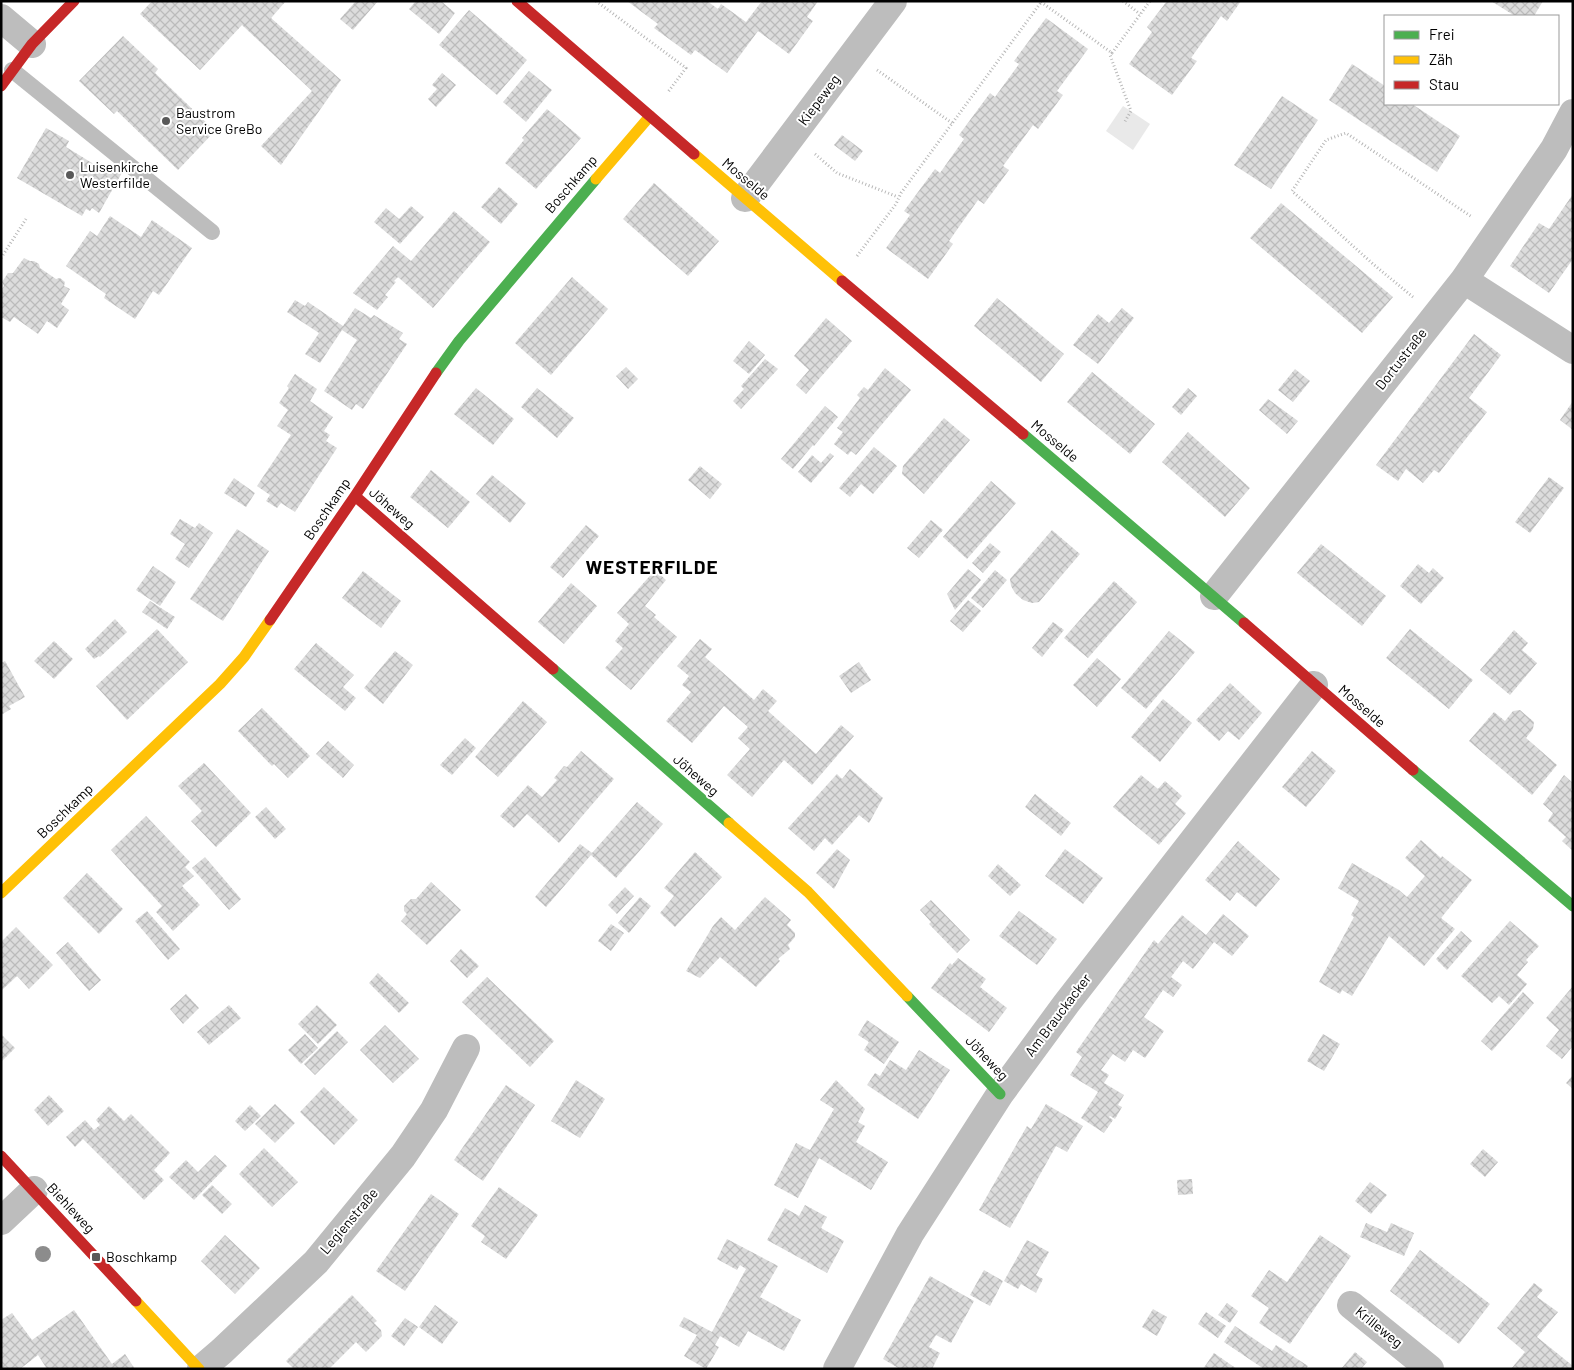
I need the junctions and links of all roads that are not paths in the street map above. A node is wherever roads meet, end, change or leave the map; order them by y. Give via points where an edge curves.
1 (74, 1) edge
2 (517, 1) edge
3 (893, 1) edge
4 (1, 18) edge
5 (32, 44) junction
6 (12, 70) junction
7 (1, 86) edge
8 (1573, 113) edge
9 (650, 116) junction
10 (745, 198) junction
11 (212, 232) dead end
12 (1464, 280) junction
13 (1573, 350) edge
14 (355, 496) junction
15 (1214, 596) junction
16 (1314, 685) junction
17 (1, 893) edge
18 (1573, 906) edge
19 (466, 1048) dead end
20 (1000, 1094) junction
21 (1, 1156) edge
22 (34, 1190) junction
23 (1, 1221) edge
24 (1351, 1305) dead end
25 (200, 1369) edge
26 (837, 1369) edge
27 (1430, 1369) edge

1 - 5 street
2 - 9 street, Mosselde
3 - 10 street, Kiepeweg
4 - 5 street
5 - 6 street
6 - 7 street
6 - 11 lane
8 - 12 street, Dortustraße via 1554,149
9 - 10 street, Mosselde
9 - 14 street, Boschkamp via 459,341
10 - 15 street, Mosselde
12 - 13 street
12 - 15 street, Dortustraße
14 - 17 street, Boschkamp via 244,658
14 - 20 street, Jöheweg via 808,892
15 - 16 street, Mosselde
16 - 18 street, Mosselde
16 - 20 street, Am Brauckacker
19 - 25 street, Legienstraße via 434,1110 397,1164 316,1262
20 - 26 street, Am Brauckacker via 910,1234
21 - 22 street, Biehleweg
22 - 23 street
22 - 25 street, Biehleweg
24 - 27 street, Krilleweg

